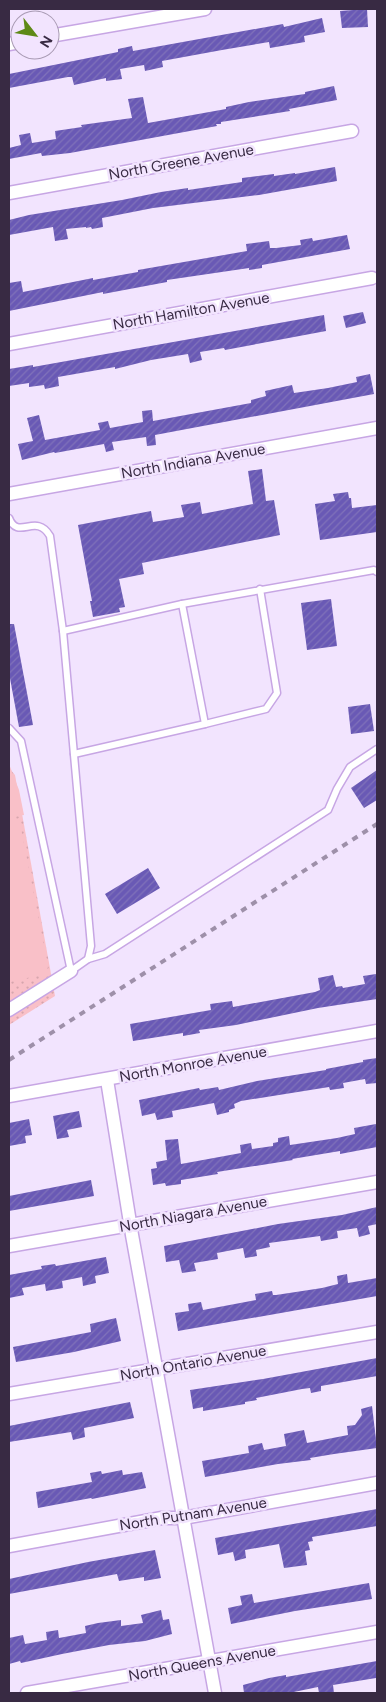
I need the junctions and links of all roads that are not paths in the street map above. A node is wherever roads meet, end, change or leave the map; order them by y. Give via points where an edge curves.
1 (205, 9) edge
2 (60, 34) edge
3 (352, 131) dead end
4 (9, 194) edge
5 (372, 278) dead end
6 (9, 344) edge
7 (377, 428) edge
8 (9, 494) edge
9 (9, 518) edge
10 (377, 572) edge
11 (260, 589) junction
12 (182, 604) junction
13 (63, 632) junction
14 (205, 724) junction
15 (9, 728) edge
16 (377, 748) edge
17 (74, 754) junction
18 (88, 959) junction
19 (71, 971) junction
20 (9, 1010) edge
21 (377, 1031) edge
22 (107, 1080) junction
23 (9, 1096) edge
24 (377, 1182) edge
25 (130, 1224) junction
26 (9, 1246) edge
27 (377, 1332) edge
28 (156, 1370) junction
29 (9, 1394) edge
30 (377, 1483) edge
31 (183, 1518) junction
32 (9, 1546) edge
33 (377, 1632) edge
34 (209, 1661) junction
35 (27, 1693) edge
36 (215, 1693) edge

1 - 2 street
3 - 4 street, North Greene Avenue
5 - 6 street, North Hamilton Avenue
7 - 8 street, North Indiana Avenue
9 - 13 lane via 19,528 43,527 50,536
10 - 11 lane
11 - 12 lane
11 - 14 lane via 277,693 266,709
12 - 13 lane
12 - 14 lane
13 - 17 lane
14 - 17 lane
15 - 19 lane via 21,741
16 - 18 lane via 350,768 328,810 105,954
17 - 18 lane via 90,946
18 - 19 lane
19 - 20 street
21 - 22 street, North Monroe Avenue
22 - 23 street, North Monroe Avenue
22 - 25 street
24 - 25 street, North Niagara Avenue
25 - 26 street, North Niagara Avenue
25 - 28 street
27 - 28 street, North Ontario Avenue
28 - 29 street, North Ontario Avenue
28 - 31 street
30 - 31 street, North Putnam Avenue
31 - 32 street, North Putnam Avenue via 162,1518
31 - 34 street
33 - 34 street, North Queens Avenue
34 - 35 street, North Queens Avenue
34 - 36 street

